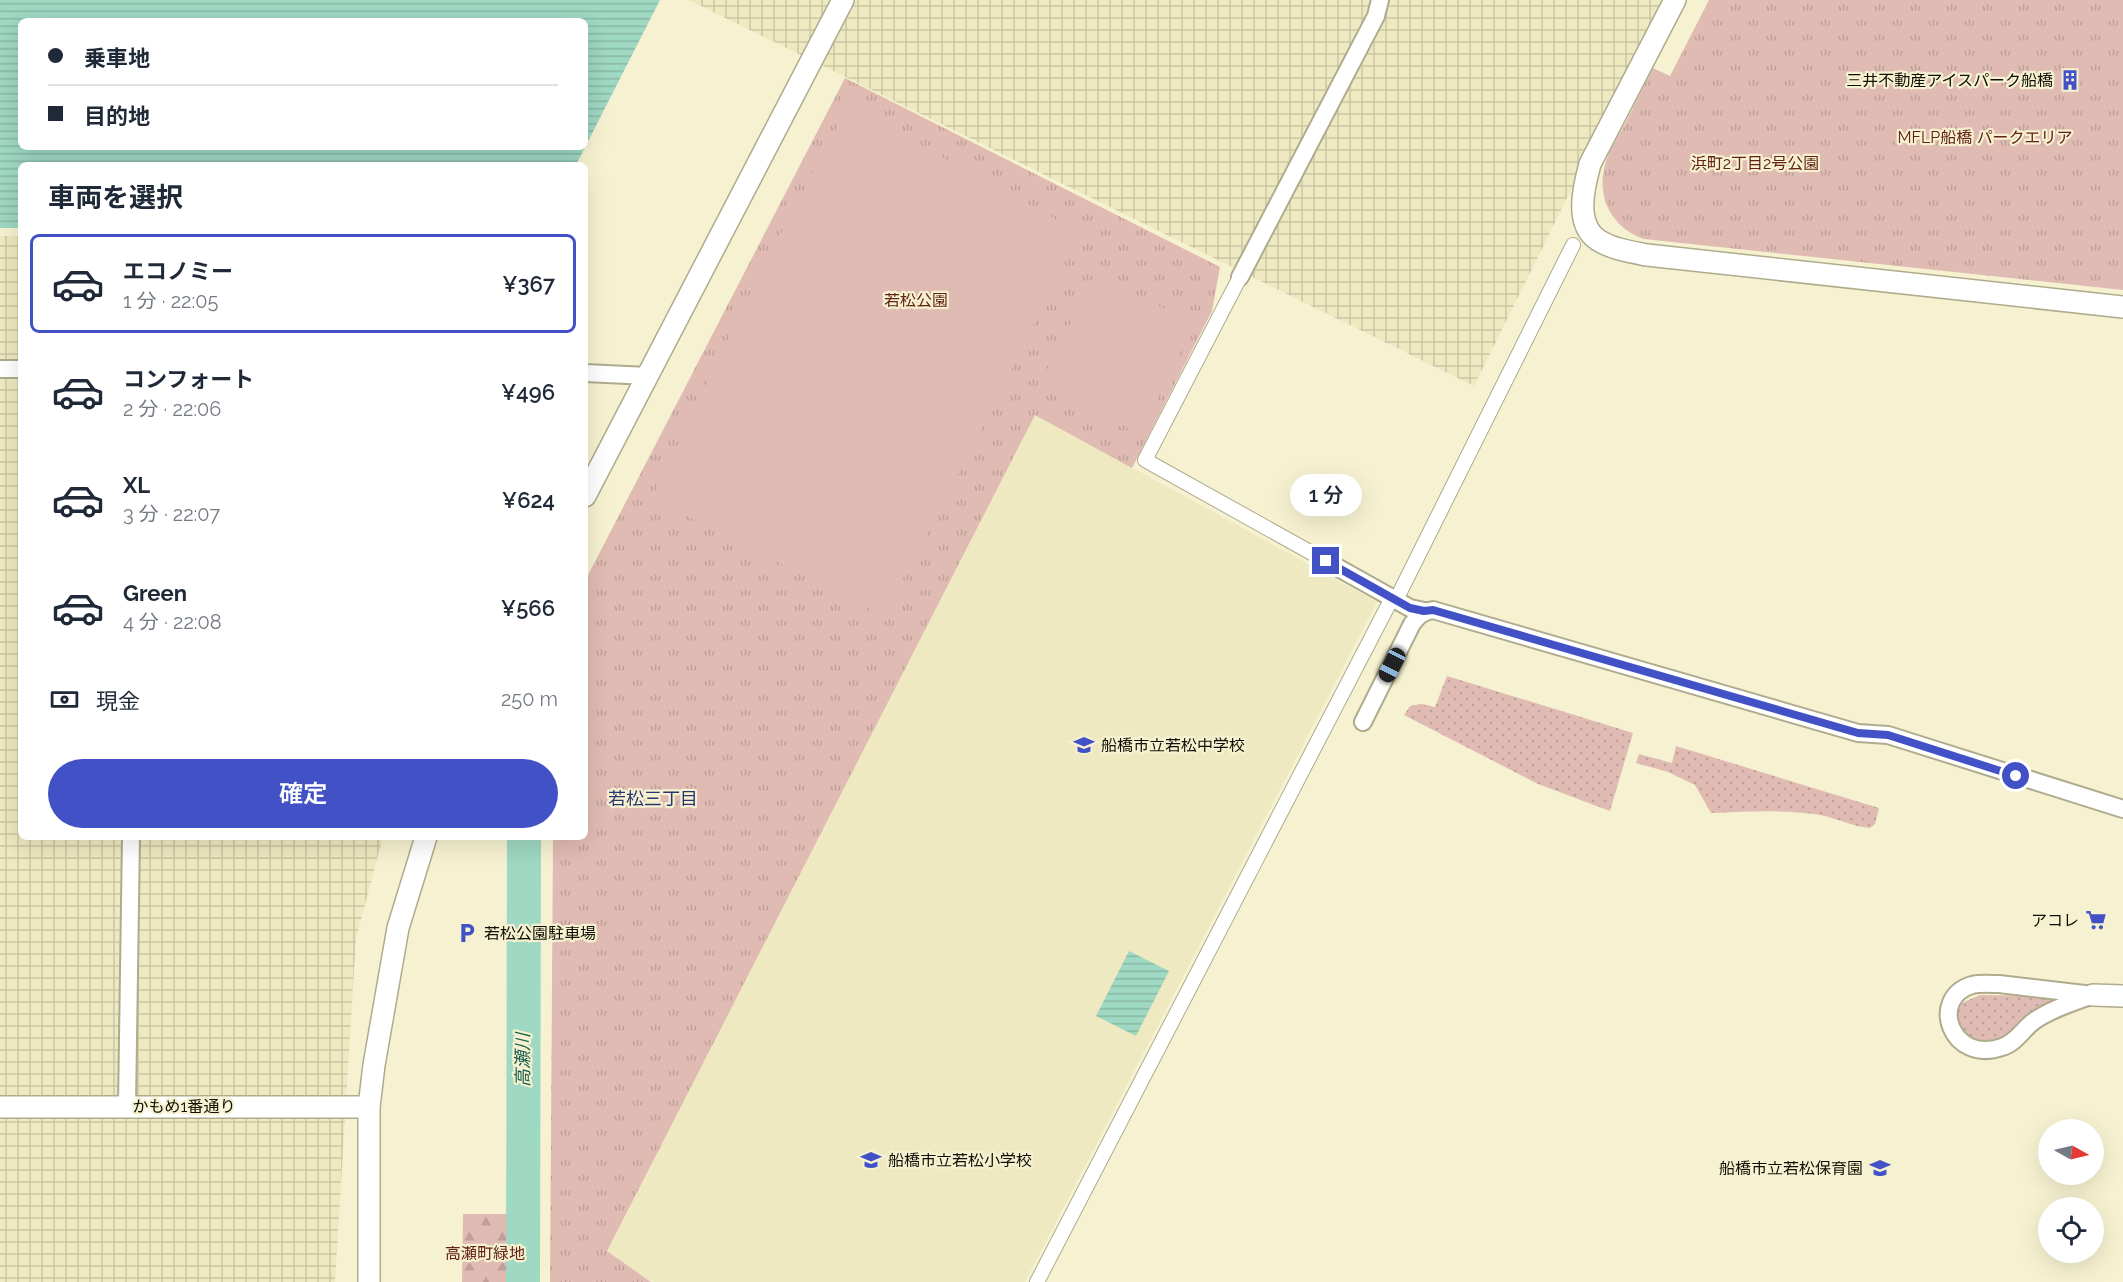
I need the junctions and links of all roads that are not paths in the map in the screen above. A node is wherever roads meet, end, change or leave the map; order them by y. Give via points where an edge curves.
1 (843, 0) edge
2 (1380, 0) edge
3 (1674, 0) edge
4 (1573, 245) dead end
5 (1240, 277) joint
6 (2123, 307) edge
7 (0, 369) edge
8 (18, 369) edge
9 (588, 373) edge
10 (648, 376) junction
11 (588, 490) edge
12 (1326, 561) joint
13 (1394, 599) junction
14 (1424, 611) junction
15 (1362, 722) dead end
16 (2123, 809) edge
17 (131, 840) edge
18 (425, 840) edge
19 (2093, 994) junction
20 (2123, 996) edge
21 (127, 1106) junction
22 (0, 1107) edge
23 (369, 1107) junction
24 (369, 1282) edge
25 (1037, 1282) edge

1 - 10 street
2 - 5 street via 1376,15
3 - 6 street via 1590,164 1583,206 1586,225 1596,239 1647,255
4 - 13 street
5 - 12 street via 1145,460
7 - 8 street
9 - 10 street
10 - 11 street
12 - 13 street
13 - 14 street
13 - 25 street
14 - 15 street via 1412,624
14 - 16 street via 1433,610 1858,733 1888,735
17 - 21 street
18 - 23 street via 398,928
19 - 19 street via 2034,1021 2003,1047 1968,1047 1956,1038 1950,1024 1949,1009 1956,994 1971,985 1999,984
19 - 20 street
21 - 22 street, かもめ1番通り
21 - 23 street, かもめ1番通り
23 - 24 street

